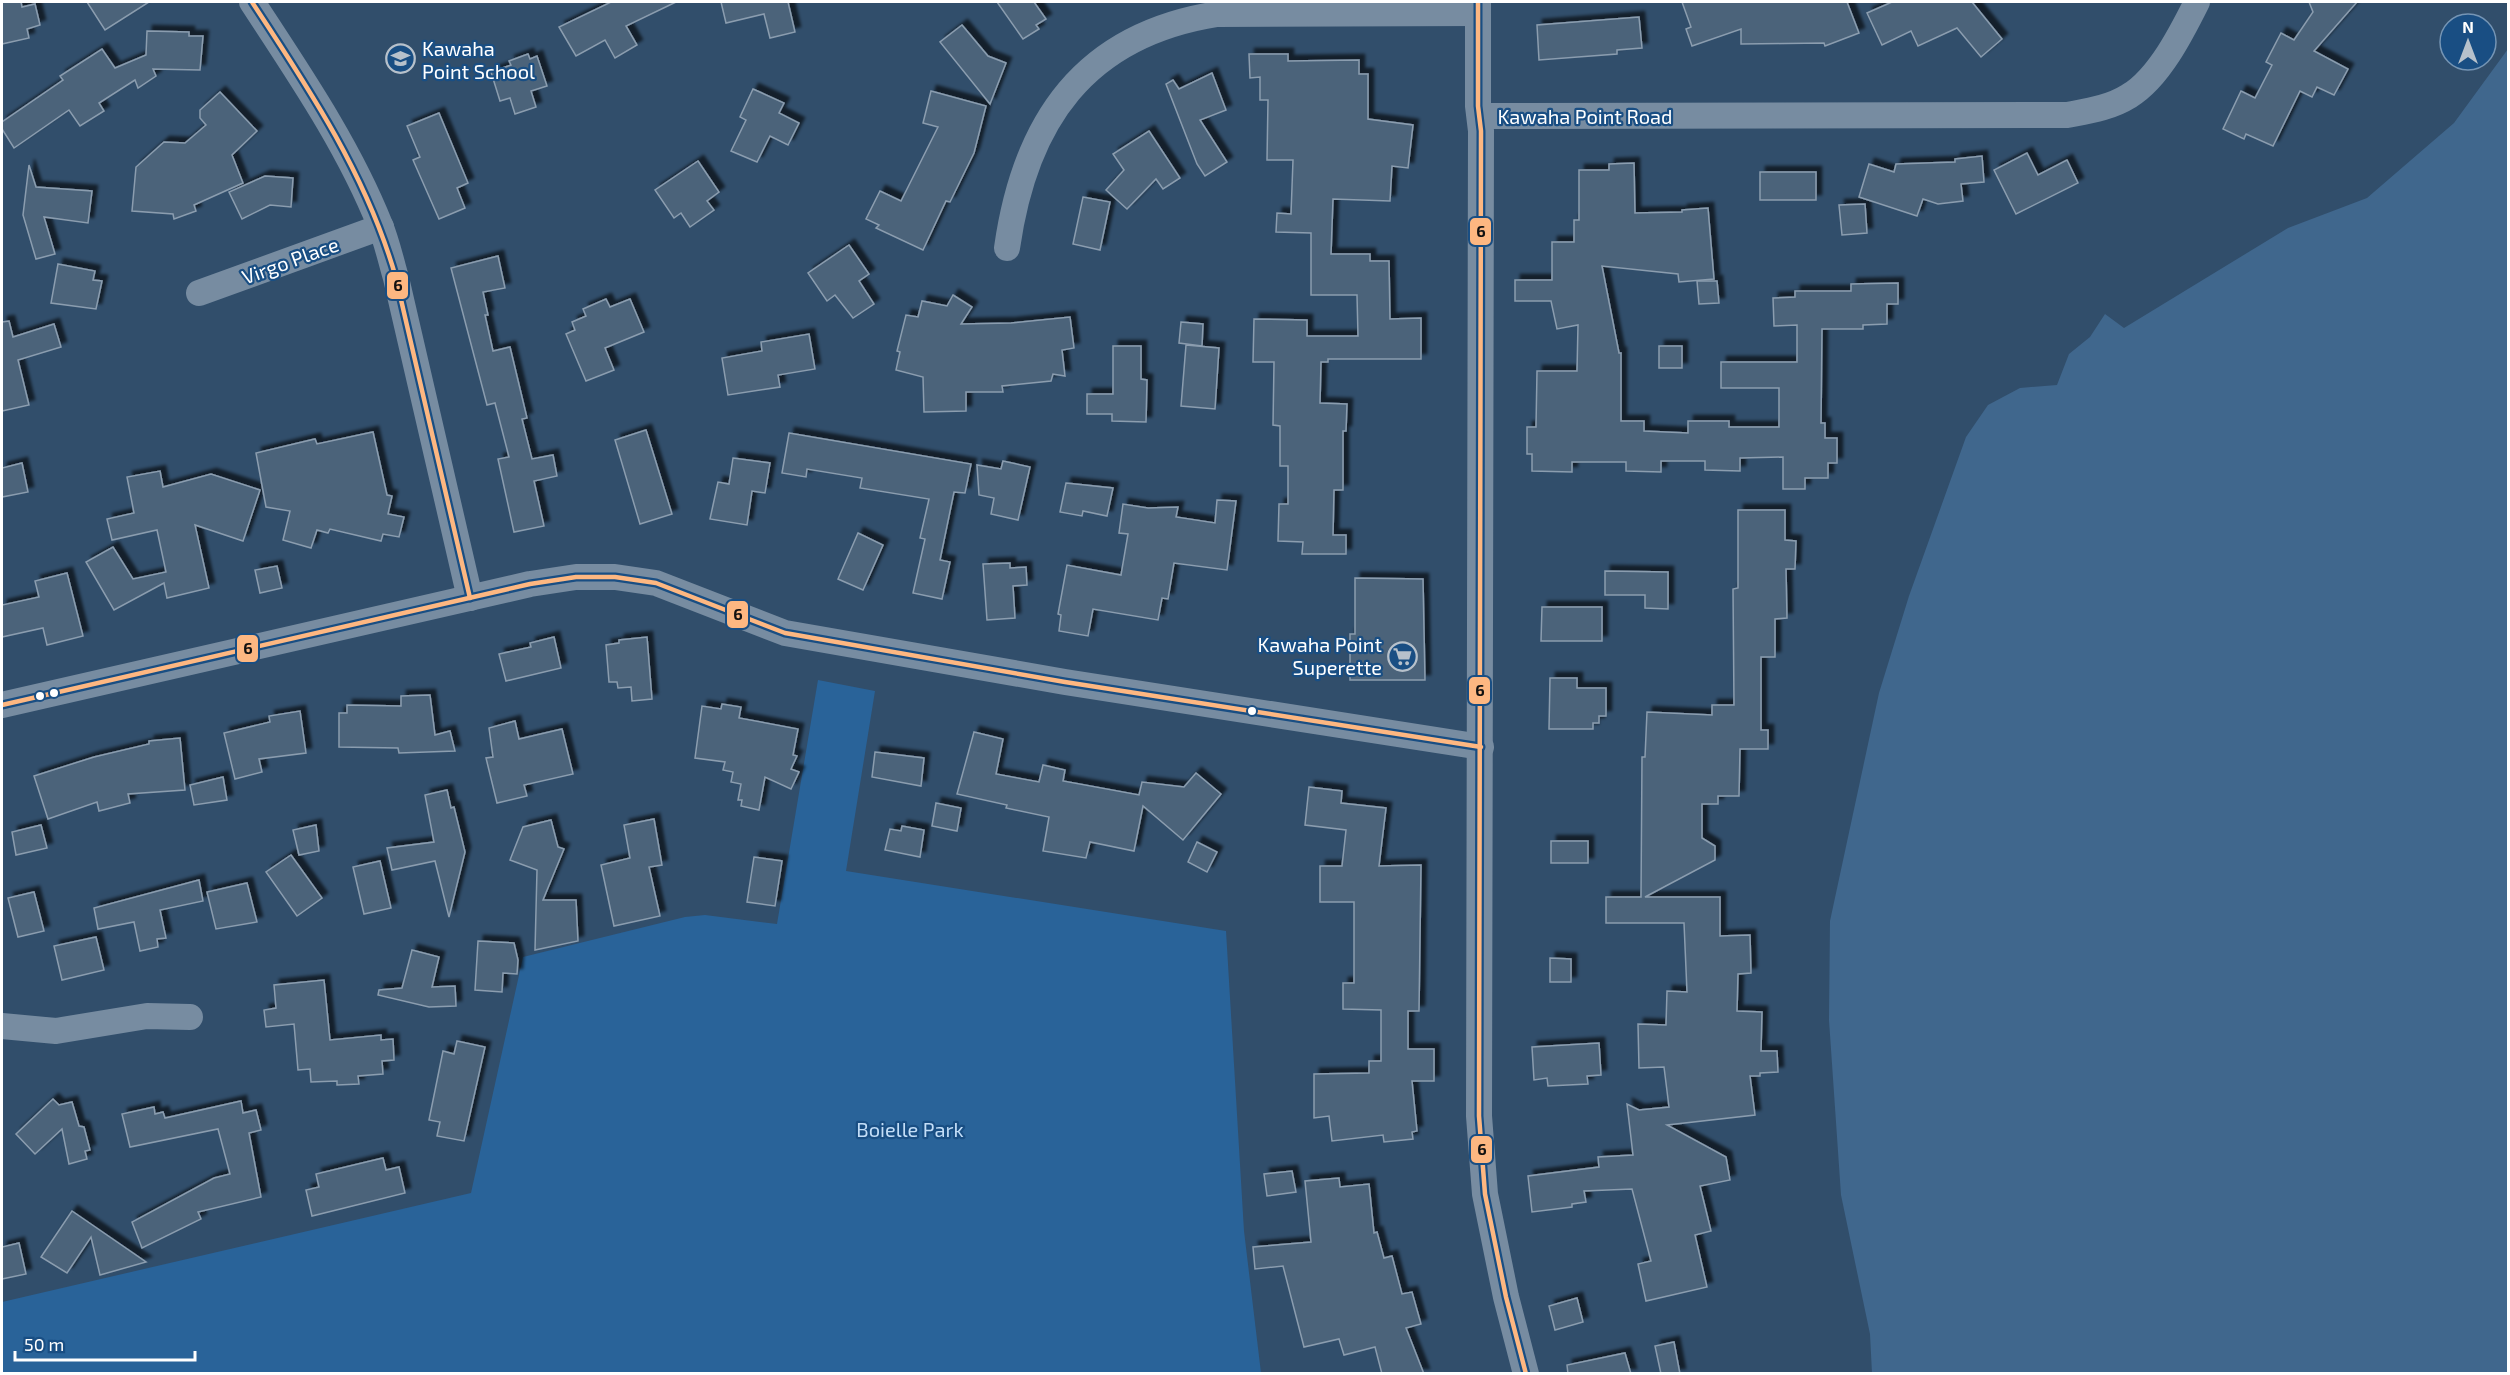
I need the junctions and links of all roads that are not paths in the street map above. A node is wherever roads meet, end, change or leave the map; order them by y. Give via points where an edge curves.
1 (252, 2) edge
2 (2197, 2) edge
3 (1478, 7) edge
4 (1480, 116) junction
5 (381, 227) junction
6 (1007, 248) dead end
7 (199, 293) dead end
8 (470, 597) junction
9 (2, 705) edge
10 (1481, 747) junction
11 (190, 1017) dead end
12 (2, 1026) edge
13 (1526, 1374) edge

1 - 5 street via 328,120
2 - 4 street, Kawaha Point Road via 2158,68 2131,95 2099,109 2067,115
3 - 4 street
3 - 6 street via 1217,14 1170,25 1134,40 1088,71 1053,112 1022,175
4 - 10 street, Kawaha Point Road
5 - 7 street, Virgo Place
5 - 8 street
8 - 9 street
8 - 10 street via 576,577 656,583 785,633
10 - 13 street, Kawaha Point Road via 1482,1161 1492,1228
11 - 12 street via 147,1016 56,1031

